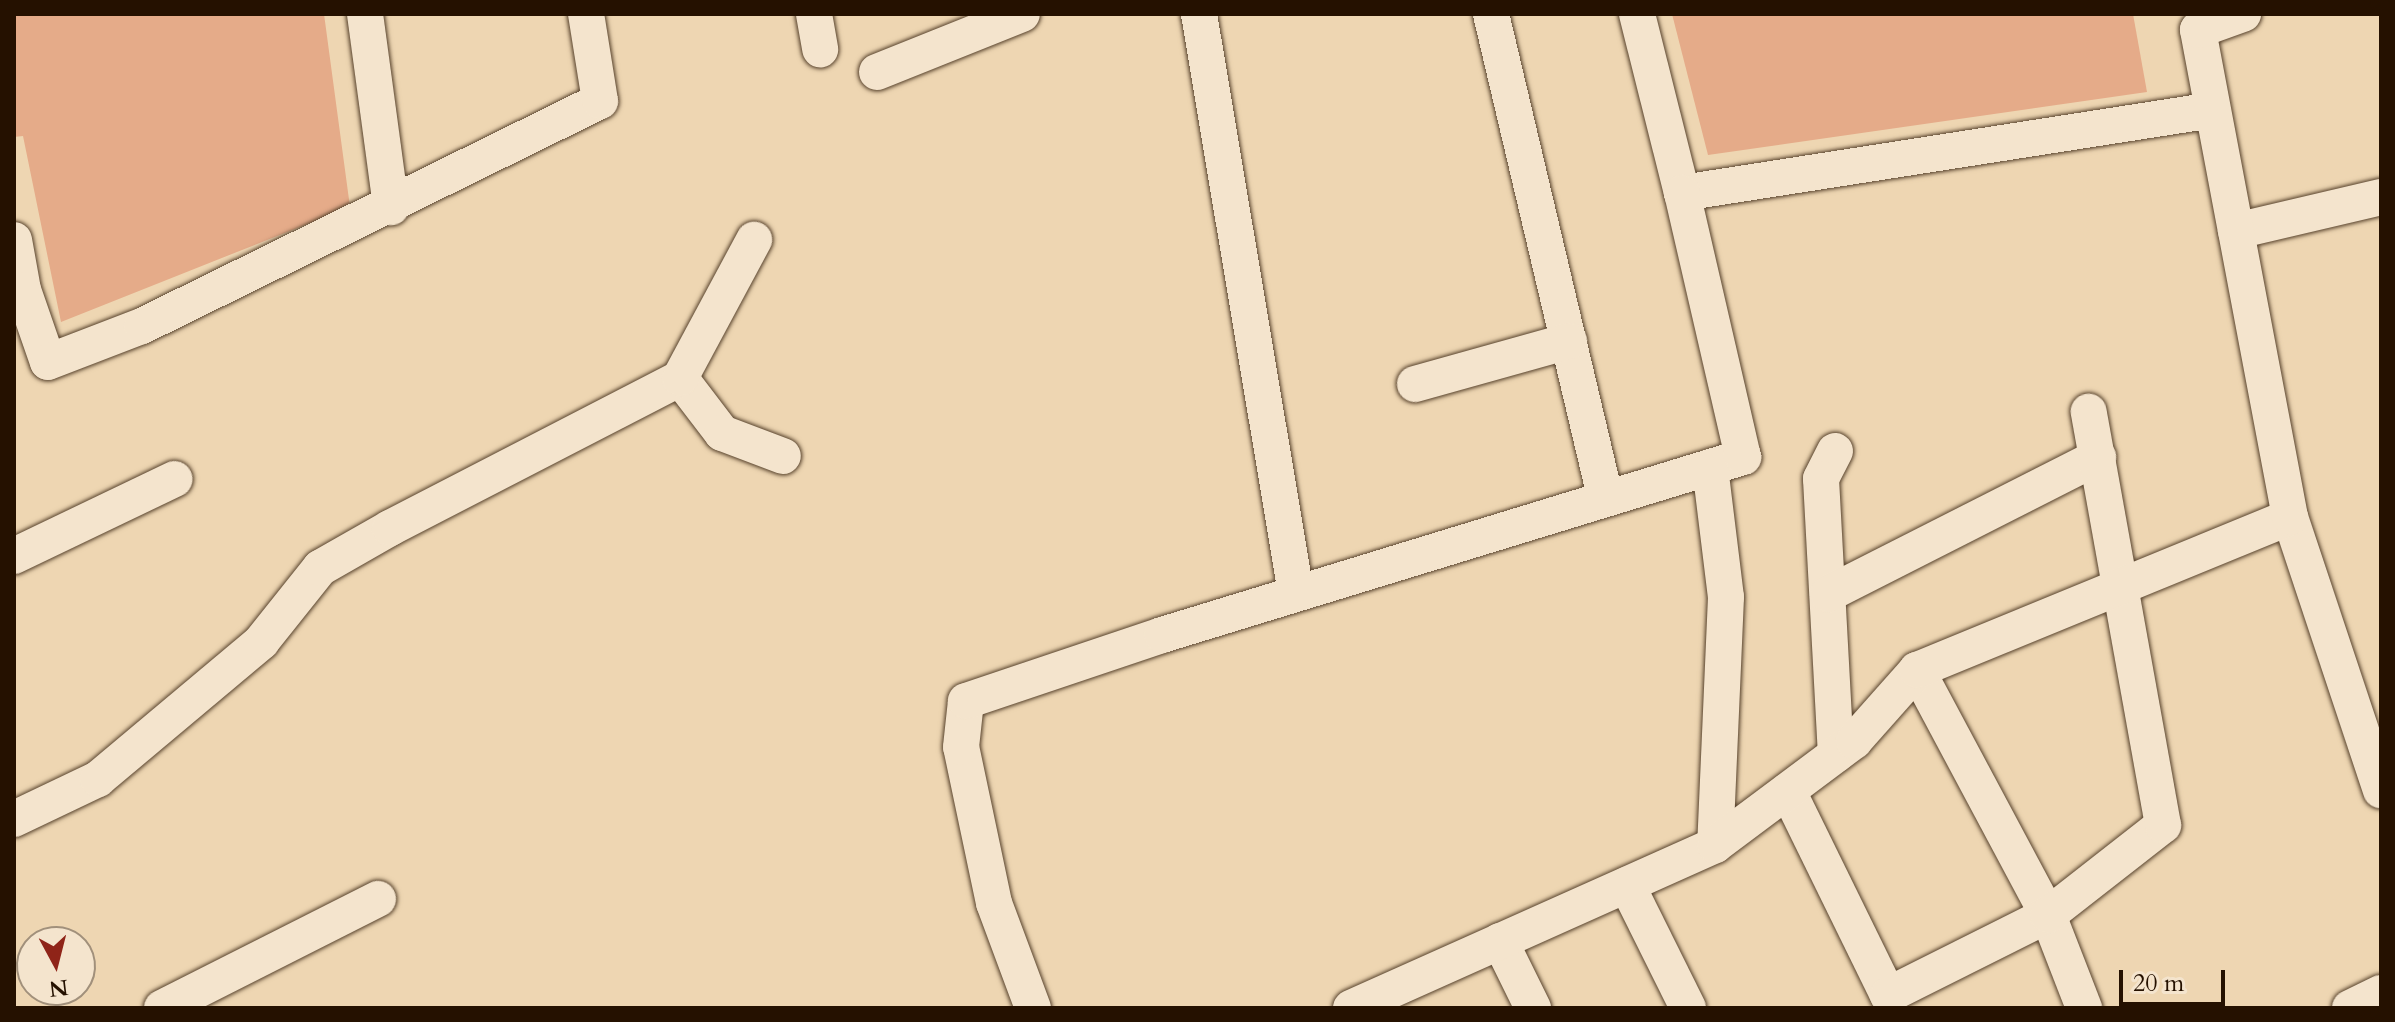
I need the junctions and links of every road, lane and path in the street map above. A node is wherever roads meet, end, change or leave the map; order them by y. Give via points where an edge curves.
1 (365, 14) edge
2 (586, 14) edge
3 (814, 14) edge
4 (1022, 14) edge
5 (1199, 14) edge
6 (1491, 14) edge
7 (1637, 14) edge
8 (2243, 14) edge
9 (820, 49) dead end
10 (877, 72) dead end
11 (2213, 110) junction
12 (1682, 193) junction
13 (2381, 197) edge
14 (391, 207) junction
15 (2236, 231) junction
16 (14, 240) edge
17 (754, 240) dead end
18 (1569, 341) junction
19 (680, 378) junction
20 (1415, 384) dead end
21 (2089, 412) dead end
22 (1835, 451) dead end
23 (783, 456) dead end
24 (2098, 457) junction
25 (1710, 467) junction
26 (175, 479) dead end
27 (1606, 499) junction
28 (2290, 517) junction
29 (14, 556) edge
30 (2121, 587) junction
31 (1296, 593) junction
32 (1828, 594) junction
33 (1917, 670) junction
34 (1836, 755) junction
35 (1788, 791) junction
36 (2381, 793) edge
37 (14, 819) edge
38 (1715, 845) junction
39 (1627, 885) junction
40 (378, 899) dead end
41 (2048, 915) junction
42 (1500, 941) junction
43 (2381, 993) edge
44 (1420, 994) edge
45 (162, 1008) edge
46 (1033, 1008) edge
47 (1351, 1008) edge
48 (1533, 1008) edge
49 (1688, 1008) edge
50 (2084, 1008) edge
51 (2350, 1008) edge

1 - 14 street
2 - 14 street via 600,101
3 - 9 street
4 - 10 street
5 - 31 street
6 - 18 street
7 - 12 street
8 - 11 street via 2198,30
11 - 12 street
11 - 15 street
12 - 25 street via 1743,457
13 - 15 street
14 - 16 street via 142,326 48,362 23,290
15 - 28 street
17 - 19 street
18 - 20 street
18 - 27 street
19 - 23 street via 722,433
19 - 37 street via 320,568 261,642 98,779
21 - 24 street
22 - 32 street via 1821,479
24 - 30 street
24 - 32 street
25 - 27 street
25 - 38 street via 1726,597
26 - 29 street
27 - 31 street
28 - 30 street
28 - 36 street
30 - 33 street
30 - 41 street via 2163,825
31 - 46 street via 966,701 961,747 994,903
32 - 34 street
33 - 34 street
33 - 41 street
34 - 35 street
35 - 38 street
35 - 41 street via 1888,995
38 - 39 street
39 - 42 street
39 - 49 street
40 - 45 street
41 - 50 street
42 - 44 street
42 - 48 street
43 - 51 street
44 - 47 street

